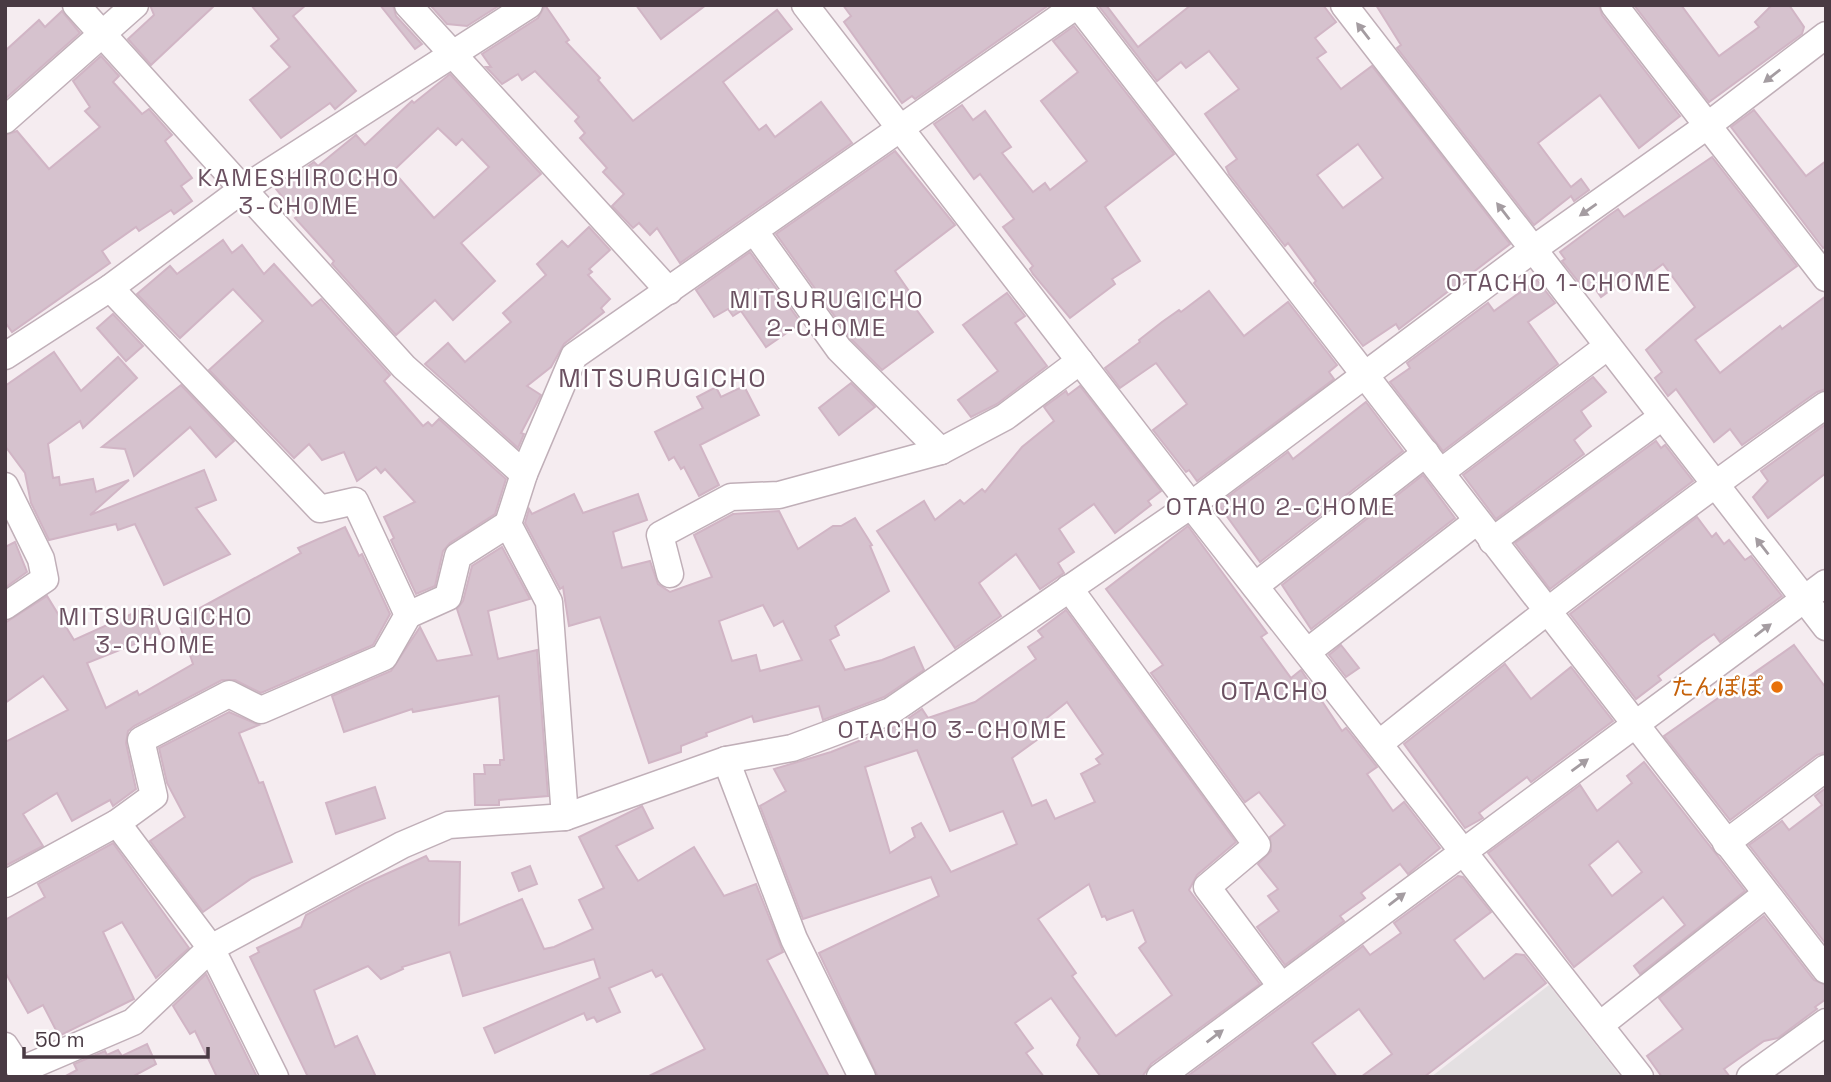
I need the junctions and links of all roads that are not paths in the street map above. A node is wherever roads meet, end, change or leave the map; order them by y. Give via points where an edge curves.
1 (76, 5) edge
2 (135, 5) edge
3 (408, 5) edge
4 (529, 5) edge
5 (805, 5) edge
6 (1078, 5) edge
7 (1343, 5) edge
8 (1614, 5) edge
9 (102, 34) junction
10 (1826, 35) edge
11 (454, 56) junction
12 (5, 120) edge
13 (1706, 126) junction
14 (901, 130) junction
15 (243, 189) junction
16 (755, 232) junction
17 (1532, 250) junction
18 (1826, 278) edge
19 (110, 288) junction
20 (669, 292) junction
21 (1608, 346) junction
22 (5, 356) edge
23 (1080, 361) junction
24 (1366, 375) junction
25 (1826, 405) edge
26 (1662, 417) junction
27 (941, 451) junction
28 (1433, 463) junction
29 (524, 474) junction
30 (1714, 484) junction
31 (5, 486) edge
32 (1191, 505) junction
33 (508, 524) junction
34 (1485, 531) junction
35 (670, 574) dead end
36 (1826, 583) edge
37 (1255, 586) junction
38 (1069, 588) junction
39 (1804, 599) junction
40 (5, 606) edge
41 (1545, 610) junction
42 (408, 615) junction
43 (1826, 627) edge
44 (1307, 652) junction
45 (1634, 726) junction
46 (1380, 743) junction
47 (726, 760) junction
48 (1826, 768) edge
49 (565, 817) junction
50 (117, 823) junction
51 (1726, 843) junction
52 (1463, 849) junction
53 (5, 884) edge
54 (1766, 894) junction
55 (211, 948) junction
56 (1826, 970) edge
57 (1281, 986) junction
58 (1826, 1022) edge
59 (1600, 1025) junction
60 (5, 1046) edge
61 (23, 1074) edge
62 (852, 1074) edge
63 (275, 1077) edge
64 (1160, 1077) edge
65 (1640, 1077) edge
66 (1750, 1077) edge

1 - 9 street
2 - 9 street
3 - 11 street
4 - 11 street
5 - 14 street
6 - 14 street
6 - 24 street
17 -> 7 street
8 - 13 street
9 - 12 street
9 - 15 street
10 -> 13 street
11 - 15 street
11 - 20 street
13 -> 17 street
13 - 18 street
14 - 16 street
14 - 23 street
15 - 19 street
15 - 29 street via 404,367
16 - 20 street
16 - 27 street via 839,349
17 - 21 street
17 - 24 street
19 - 22 street
19 - 42 street via 320,509 355,502
20 - 29 street via 574,356
21 - 26 street
21 - 28 street
23 - 27 street via 1005,417
23 - 32 street
24 - 28 street
24 - 32 street
25 - 30 street
26 - 30 street
26 - 34 street
27 - 35 street via 779,495 730,497 660,535
28 - 34 street
28 - 37 street
29 - 33 street
39 -> 30 street
30 - 41 street
31 - 40 street via 41,559 45,579
32 - 37 street
32 - 38 street
33 - 42 street via 458,556 448,597
33 - 49 street via 549,602
34 - 41 street
34 - 44 street
36 - 39 street
37 - 44 street
38 - 47 street via 891,711 792,748
38 - 57 street via 1257,845 1207,887
39 - 43 street
45 -> 39 street
41 - 45 street
41 - 46 street
42 - 50 street via 384,657 261,710 229,694 141,740 154,796
44 - 46 street
45 - 51 street
52 -> 45 street
46 - 52 street
47 - 49 street
47 - 62 street via 794,939
48 - 51 street
49 - 55 street via 449,825 402,845
50 - 53 street
50 - 55 street
51 - 54 street
57 -> 52 street
52 - 59 street
54 - 56 street
54 - 59 street
55 - 61 street via 133,1022
55 - 63 street
64 -> 57 street
58 - 66 street
59 - 65 street
60 - 61 street

